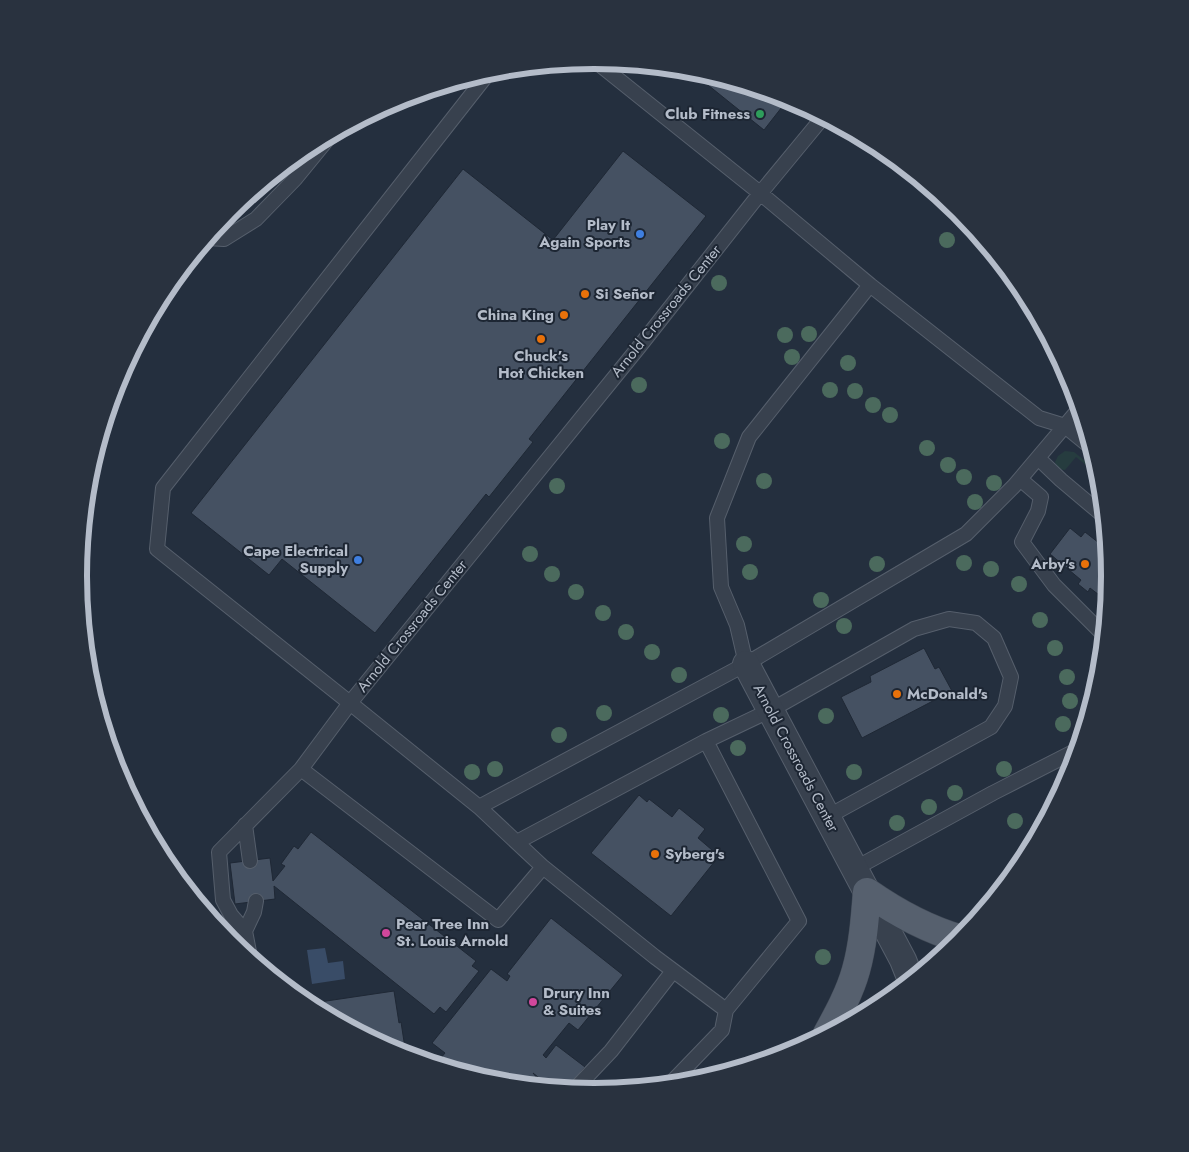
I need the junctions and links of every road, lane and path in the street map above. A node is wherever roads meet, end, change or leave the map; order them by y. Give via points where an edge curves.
1 (606, 69) edge
2 (482, 81) edge
3 (820, 121) edge
4 (318, 151) edge
5 (760, 193) junction
6 (217, 238) edge
7 (870, 285) junction
8 (1075, 414) edge
9 (1065, 426) junction
10 (1083, 440) edge
11 (1038, 458) junction
12 (1020, 479) junction
13 (1097, 510) edge
14 (1099, 630) edge
15 (746, 664) junction
16 (350, 703) junction
17 (771, 710) junction
18 (706, 741) junction
19 (1070, 753) edge
20 (301, 769) junction
21 (479, 808) junction
22 (828, 817) junction
23 (245, 825) junction
24 (517, 842) junction
25 (250, 861) dead end
26 (543, 867) junction
27 (854, 868) junction
28 (867, 892) junction
29 (256, 901) dead end
30 (245, 930) junction
31 (952, 936) edge
32 (248, 946) edge
33 (673, 971) junction
34 (909, 973) edge
35 (726, 1010) junction
36 (832, 1024) edge
37 (677, 1076) edge
38 (581, 1083) edge

1 - 5 lane
2 - 16 lane via 163,488 157,549
3 - 5 lane, Arnold Crossroads Center
4 - 6 lane via 256,219 224,238
5 - 7 lane
5 - 16 lane, Arnold Crossroads Center
7 - 9 lane via 1039,418
7 - 15 lane via 749,438 717,518 721,587 737,625
8 - 9 lane
9 - 10 lane
9 - 11 lane
11 - 12 lane
11 - 13 lane
12 - 14 lane via 1041,497 1038,511 1022,542 1054,585
12 - 15 lane via 966,534
15 - 17 street, Arnold Crossroads Center
15 - 21 lane
16 - 20 lane
16 - 21 lane, Arnold Crossroads Center
17 - 18 lane
17 - 22 street, Arnold Crossroads Center
17 - 22 lane via 914,629 950,618 976,623 994,638 1011,677 1005,706 991,727
18 - 24 lane
18 - 35 lane via 799,921
19 - 27 lane
20 - 23 lane
20 - 26 lane via 498,920
21 - 24 lane, Arnold Crossroads Center
22 - 27 street, Arnold Crossroads Center
23 - 25 lane
23 - 30 lane via 219,852 223,900 230,915
24 - 26 lane, Arnold Crossroads Center
26 - 33 lane, Arnold Crossroads Center
27 - 28 street, Arnold Crossroads Center
28 - 31 main road via 913,921
28 - 34 street, Arnold Crossroads Center
28 - 36 main road via 856,970
29 - 30 lane
30 - 32 lane
33 - 35 lane, Arnold Crossroads Center
33 - 38 lane
35 - 37 lane via 722,1030

